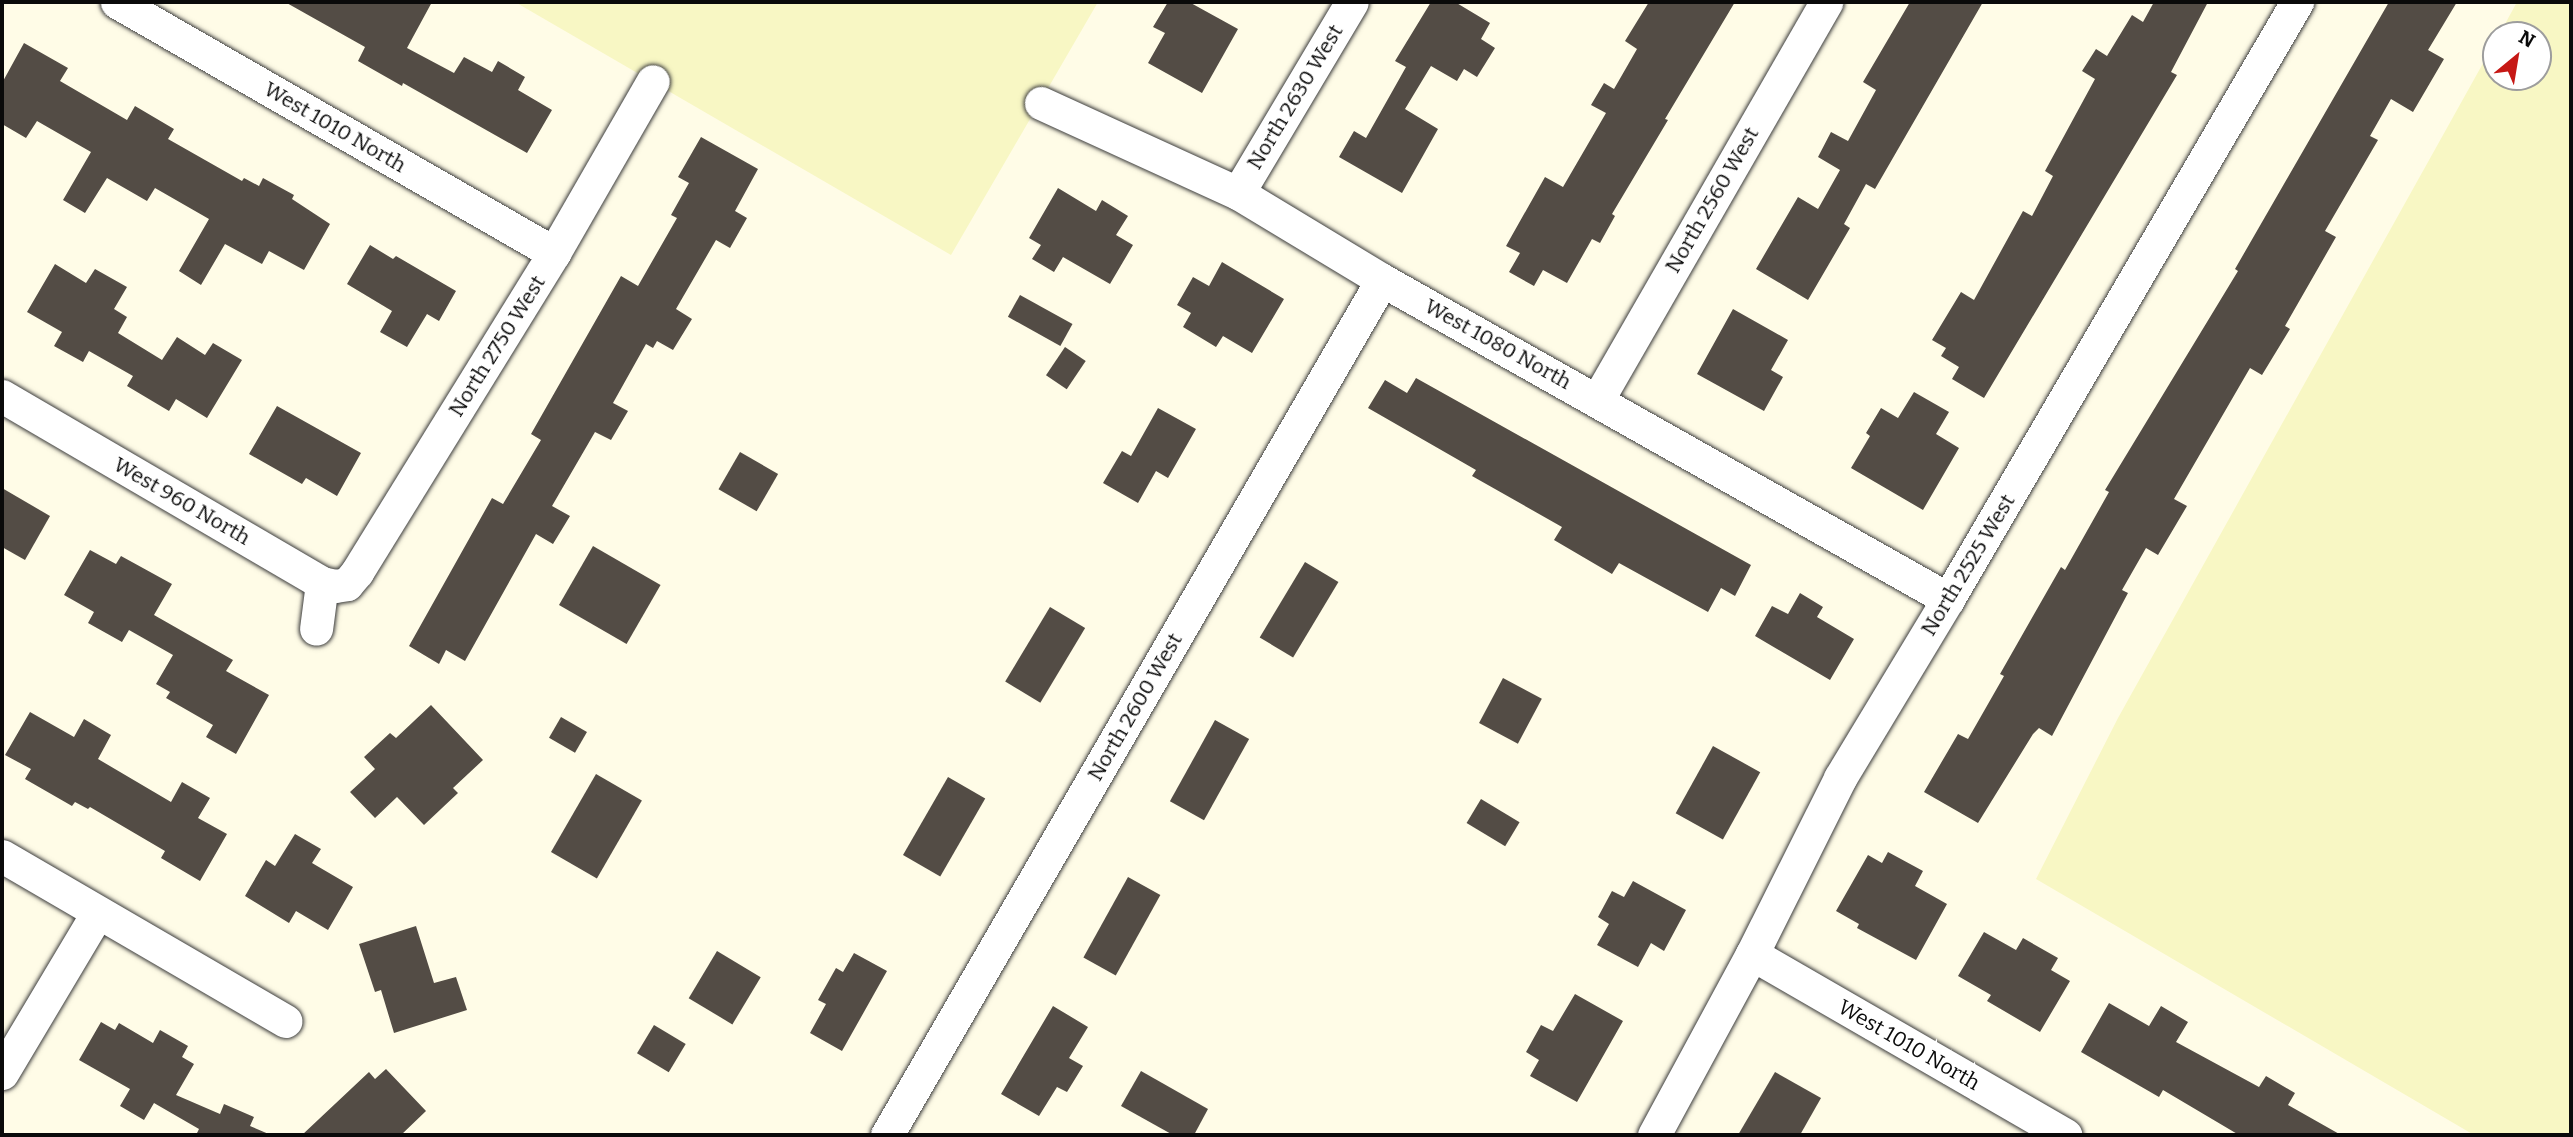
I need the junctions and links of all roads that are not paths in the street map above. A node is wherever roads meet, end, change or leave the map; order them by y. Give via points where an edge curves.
1 (117, 2) edge
2 (1352, 2) edge
3 (1826, 2) edge
4 (2297, 2) edge
5 (653, 82) dead end
6 (1041, 103) dead end
7 (1238, 193) junction
8 (554, 253) junction
9 (1382, 279) junction
10 (2, 396) edge
11 (1598, 399) junction
12 (322, 583) junction
13 (1948, 599) junction
14 (316, 629) dead end
15 (2, 856) edge
16 (98, 912) junction
17 (1752, 954) junction
18 (285, 1021) dead end
19 (2, 1073) edge
20 (887, 1135) edge
21 (1654, 1135) edge
22 (2066, 1135) edge

1 - 8 street, West 1010 North
2 - 7 street, North 2630 West
3 - 11 street, North 2560 West
4 - 13 street, North 2525 West
5 - 8 street, North 2750 West
6 - 7 street, West 1080 North
7 - 9 street, West 1080 North
8 - 12 street, North 2750 West via 357,572 347,584
9 - 11 street, West 1080 North
9 - 20 street, North 2600 West
10 - 12 street, West 960 North
11 - 13 street, West 1080 North
12 - 14 street
13 - 17 street, North 2525 West via 1840,778
15 - 16 street
16 - 18 street
16 - 19 street
17 - 21 street, North 2525 West
17 - 22 street, West 1010 North

